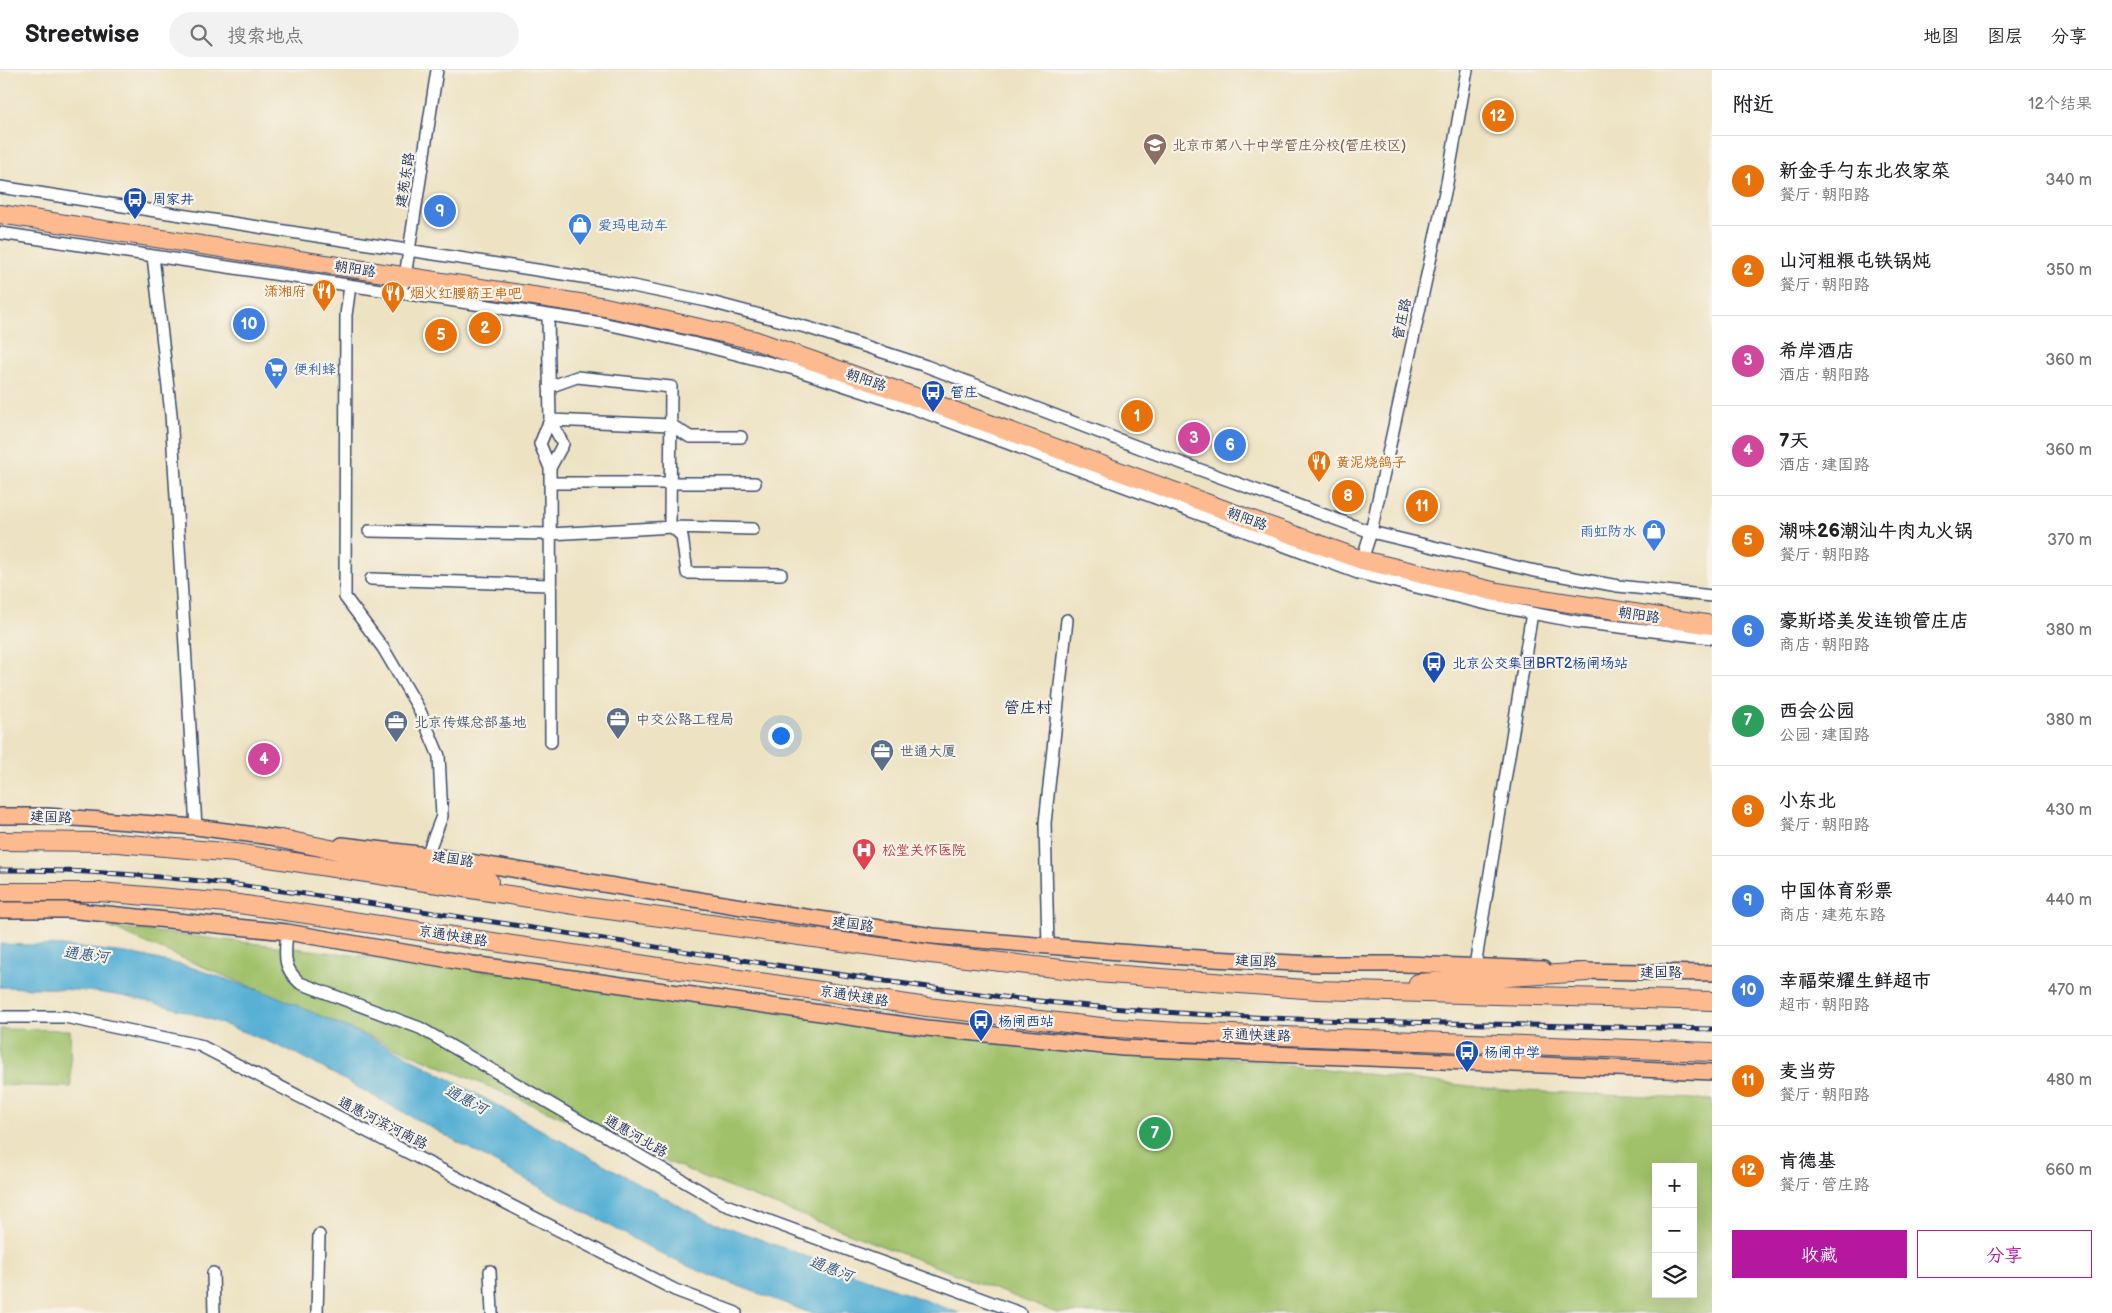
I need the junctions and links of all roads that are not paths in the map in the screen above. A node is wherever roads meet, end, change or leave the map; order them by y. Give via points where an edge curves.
1 (437, 70) edge
2 (1467, 70) edge
3 (0, 187) edge
4 (0, 204) edge
5 (0, 214) edge
6 (0, 232) edge
7 (153, 256) junction
8 (405, 272) junction
9 (350, 286) junction
10 (548, 315) junction
11 (549, 387) junction
12 (550, 420) junction
13 (671, 425) junction
14 (741, 437) dead end
15 (550, 468) junction
16 (550, 483) junction
17 (670, 483) junction
18 (755, 483) dead end
19 (673, 527) junction
20 (753, 529) dead end
21 (369, 531) dead end
22 (1371, 532) junction
23 (550, 534) junction
24 (1362, 561) junction
25 (782, 574) dead end
26 (371, 579) dead end
27 (550, 585) junction
28 (1712, 596) edge
29 (1712, 612) edge
30 (1532, 613) junction
31 (1067, 620) dead end
32 (1712, 625) edge
33 (1712, 638) edge
34 (551, 742) dead end
35 (0, 816) edge
36 (196, 827) junction
37 (281, 839) junction
38 (0, 841) edge
39 (427, 855) junction
40 (0, 892) edge
41 (594, 908) junction
42 (0, 910) edge
43 (287, 932) junction
44 (1048, 946) junction
45 (1475, 966) junction
46 (1587, 972) junction
47 (1712, 973) edge
48 (1317, 990) junction
49 (1712, 1001) edge
50 (0, 1017) edge
51 (1712, 1052) edge
52 (1712, 1072) edge
53 (319, 1235) dead end
54 (490, 1271) dead end
55 (213, 1273) dead end
56 (214, 1313) edge
57 (317, 1313) edge
58 (492, 1313) edge
59 (736, 1313) edge
60 (1020, 1313) edge

1 - 8 street, 建苑东路
2 - 22 street, 管庄路 via 1447,183
3 - 8 street, 朝阳路
4 - 8 highway, 朝阳路
5 - 8 highway, 朝阳路
6 - 7 street, 朝阳路
7 - 9 street, 朝阳路
7 - 36 street via 171,414
8 - 9 street, 朝阳路
8 - 10 street, 朝阳路
8 - 22 street, 朝阳路 via 608,281 707,301 809,328 926,366
8 - 24 highway, 朝阳路 via 605,307 754,340
9 - 39 street via 346,315 345,597 383,648 419,709 439,756 442,816
10 - 11 street
10 - 24 street, 朝阳路 via 698,344 794,369
11 - 12 street
11 - 13 street via 577,377 671,387
12 - 13 street
12 - 15 street via 540,444
12 - 15 street via 563,444
13 - 14 street via 690,437
13 - 17 street
15 - 16 street
16 - 17 street
16 - 23 street
17 - 18 street
17 - 19 street via 670,525
19 - 20 street
19 - 23 street
19 - 25 street via 682,536 687,573
21 - 23 street
22 - 24 street, 管庄路
22 - 28 street, 朝阳路 via 1530,570 1618,586
23 - 27 street
24 - 29 highway, 朝阳路 via 1657,607
24 - 30 street, 朝阳路
24 - 32 highway, 朝阳路 via 1496,592
26 - 27 street
27 - 34 street
30 - 33 street, 朝阳路 via 1578,622
30 - 45 street
31 - 44 street via 1046,823
35 - 36 main road, 建国路 via 47,816
36 - 37 main road, 建国路
37 - 39 main road, 建国路
37 - 41 highway via 461,874
38 - 41 highway via 105,842 236,853
39 - 44 main road, 建国路 via 934,936
40 - 51 highway, 京通快速路 via 100,892 238,904 917,1005 1101,1027
41 - 48 highway via 1097,973
42 - 43 main road via 68,910
43 - 52 main road via 472,964 927,1028 1123,1048
43 - 60 street, 通惠河北路 via 286,962 290,974 300,983 420,1028 723,1204
44 - 45 main road, 建国路 via 1314,964
45 - 46 main road, 建国路
46 - 47 main road, 建国路
46 - 48 highway
48 - 49 highway
50 - 59 street, 通惠河滨河南路 via 65,1017 199,1045 675,1290
53 - 57 street
54 - 58 street
55 - 56 street

